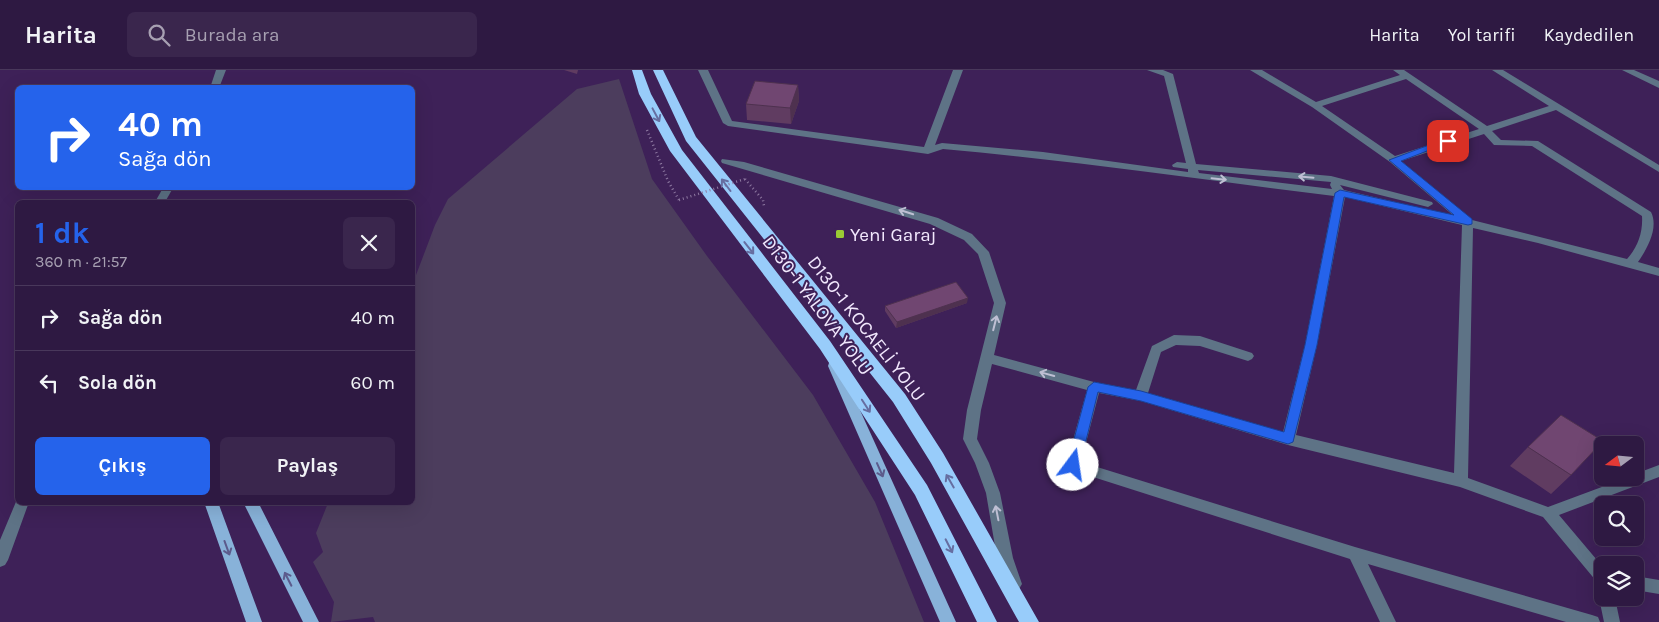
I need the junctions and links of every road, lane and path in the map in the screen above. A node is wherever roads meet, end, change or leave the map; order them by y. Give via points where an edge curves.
1 (221, 70) edge
2 (637, 70) edge
3 (658, 70) edge
4 (703, 70) edge
5 (958, 70) edge
6 (1152, 70) edge
7 (1255, 70) edge
8 (1398, 70) edge
9 (1497, 70) edge
10 (1627, 70) edge
11 (1407, 76) junction
12 (215, 85) edge
13 (1659, 85) edge
14 (1315, 105) junction
15 (1556, 106) junction
16 (1485, 129) junction
17 (928, 151) junction
18 (1394, 160) junction
19 (726, 161) dead end
20 (1659, 170) edge
21 (1194, 172) junction
22 (1331, 180) junction
23 (668, 181) dead end
24 (1340, 193) junction
25 (763, 200) dead end
26 (1456, 212) junction
27 (1468, 222) junction
28 (1633, 261) junction
29 (1659, 265) edge
30 (1659, 272) edge
31 (825, 345) junction
32 (1248, 356) dead end
33 (987, 358) junction
34 (1094, 387) junction
35 (1141, 396) junction
36 (1288, 439) junction
37 (1659, 471) edge
38 (1461, 481) junction
39 (21, 505) edge
40 (212, 505) edge
41 (252, 505) edge
42 (1548, 513) junction
43 (1355, 554) junction
44 (0, 560) edge
45 (1594, 568) edge
46 (1644, 584) edge
47 (1659, 587) edge
48 (1608, 606) edge
49 (1026, 616) edge
50 (254, 622) edge
51 (311, 622) edge
52 (948, 622) edge
53 (987, 622) edge
54 (1388, 622) edge
55 (1592, 622) edge
56 (1612, 622) edge

1 - 12 street
2 -> 31 highway, D130-1 YALOVA YOLU via 645,94 676,151
49 -> 3 highway, D130-1 KOCAELİ YOLU via 937,458 898,398 690,138
4 - 17 street via 728,123
5 - 17 street
6 - 21 street via 1168,74
7 - 14 street
8 - 11 street
9 - 15 street
10 - 13 street
11 - 14 street
11 - 16 street
14 - 18 street
15 - 16 street
15 - 20 street
16 - 18 street
16 - 28 street via 1498,143 1534,143 1647,214 1642,248
17 - 21 street via 942,146
18 - 26 street
33 -> 19 street via 1000,303 983,252 968,238 934,221
22 -> 21 street
21 -> 24 street
22 - 24 street
22 - 26 street
23 - 25 path, bridge via 679,200 745,179
24 - 27 street
24 - 36 street via 1311,345
26 - 27 street
26 - 28 street
27 - 28 street
27 - 38 street
28 - 29 street
28 - 30 street
31 -> 52 main road
31 -> 53 highway, D130-1 YALOVA YOLU via 921,490
32 - 35 street via 1200,341 1174,340 1156,349
34 -> 33 street
49 -> 33 street via 1005,558 993,493 970,439
34 - 35 street
34 - 43 street via 1073,465
35 - 36 street
36 - 38 street
37 - 42 street
38 - 42 street
39 - 44 street
40 -> 50 main road
51 -> 41 main road
42 - 45 street
43 - 54 street
43 - 55 street
46 - 47 street
48 - 56 street

